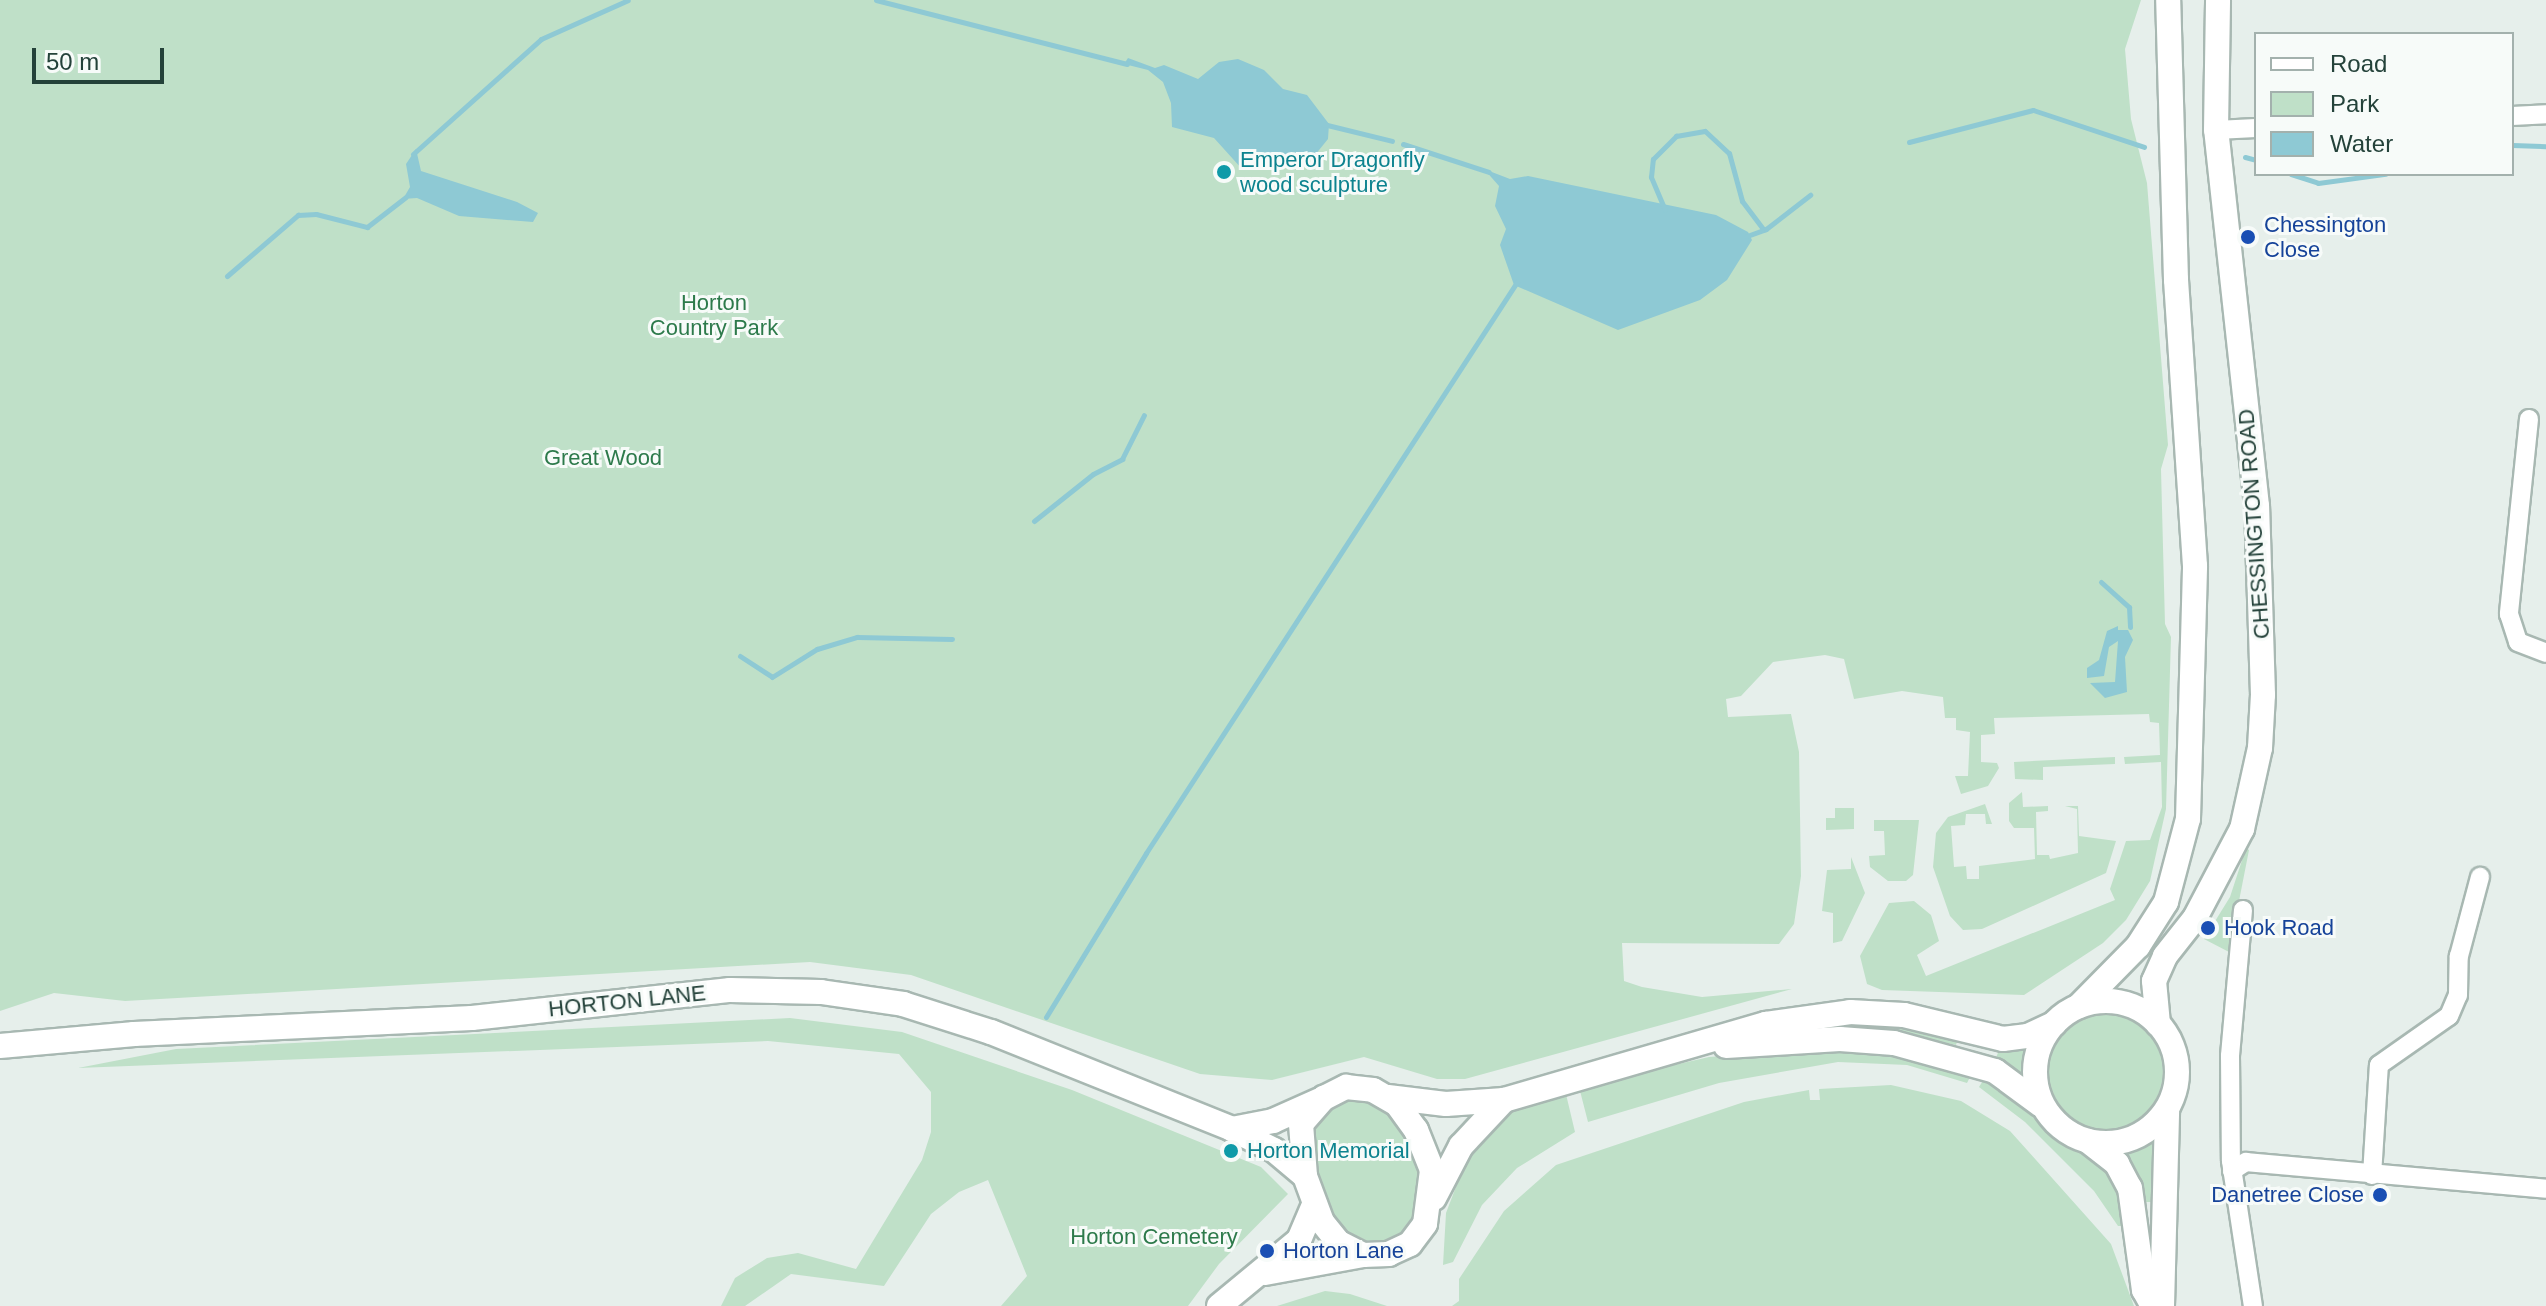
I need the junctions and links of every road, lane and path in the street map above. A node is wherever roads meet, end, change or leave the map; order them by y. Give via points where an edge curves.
1 (2168, 0) edge
2 (2218, 0) edge
3 (2546, 114) edge
4 (2514, 116) edge
5 (2254, 128) edge
6 (2216, 130) junction
7 (2529, 419) dead end
8 (2537, 651) edge
9 (2480, 877) dead end
10 (2243, 910) dead end
11 (2079, 1006) junction
12 (2054, 1024) junction
13 (2158, 1024) junction
14 (0, 1046) edge
15 (1684, 1050) junction
16 (1388, 1097) junction
17 (1324, 1098) junction
18 (1504, 1100) junction
19 (2167, 1110) junction
20 (2052, 1119) junction
21 (1232, 1129) junction
22 (2088, 1141) junction
23 (2232, 1171) junction
24 (2372, 1175) junction
25 (1305, 1176) junction
26 (2546, 1189) edge
27 (1314, 1204) junction
28 (1431, 1205) junction
29 (1363, 1255) junction
30 (1265, 1273) junction
31 (2253, 1304) edge
32 (1219, 1306) edge
33 (2153, 1306) edge
34 (2162, 1306) edge
35 (2233, 1306) edge

1 - 11 main road via 2172,207 2195,566 2188,819 2166,902 2138,946
2 - 6 main road, CHESSINGTON ROAD
3 - 4 street
5 - 6 street
6 - 13 main road, CHESSINGTON ROAD via 2257,506 2261,721 2242,829 2154,981
7 - 8 street via 2509,614 2518,642
9 - 24 street via 2461,948 2458,995 2449,1016 2379,1065
10 - 23 street via 2230,1056
11 - 12 main road
11 - 13 main road via 2121,1003
12 - 15 main road via 2028,1036 2003,1039 1904,1015 1850,1012 1774,1022
12 - 20 main road via 2032,1064 2036,1092
13 - 19 main road, CHESSINGTON ROAD via 2177,1066
14 - 21 main road, HORTON LANE via 134,1034 472,1018 730,990 821,992 903,1004 991,1032
15 - 18 main road
15 - 20 main road via 1840,1039 1894,1043 1995,1071 2025,1088
16 - 17 main road via 1352,1087
16 - 18 main road via 1446,1104
16 - 28 main road via 1407,1116 1426,1152 1434,1183
17 - 21 main road via 1273,1121
17 - 25 main road via 1301,1124
18 - 28 main road via 1461,1146
19 - 22 main road via 2133,1139
19 - 34 main road, CHESSINGTON ROAD
20 - 22 main road
21 - 25 main road, HORTON LANE via 1274,1150
22 - 33 main road via 2117,1164 2130,1188 2144,1290
23 - 24 street via 2246,1162
23 - 31 street
24 - 26 street
25 - 27 main road
27 - 29 main road via 1333,1238
27 - 30 main road via 1301,1238
28 - 29 main road via 1410,1244 1389,1254
29 - 30 main road
30 - 32 main road
31 - 35 street

